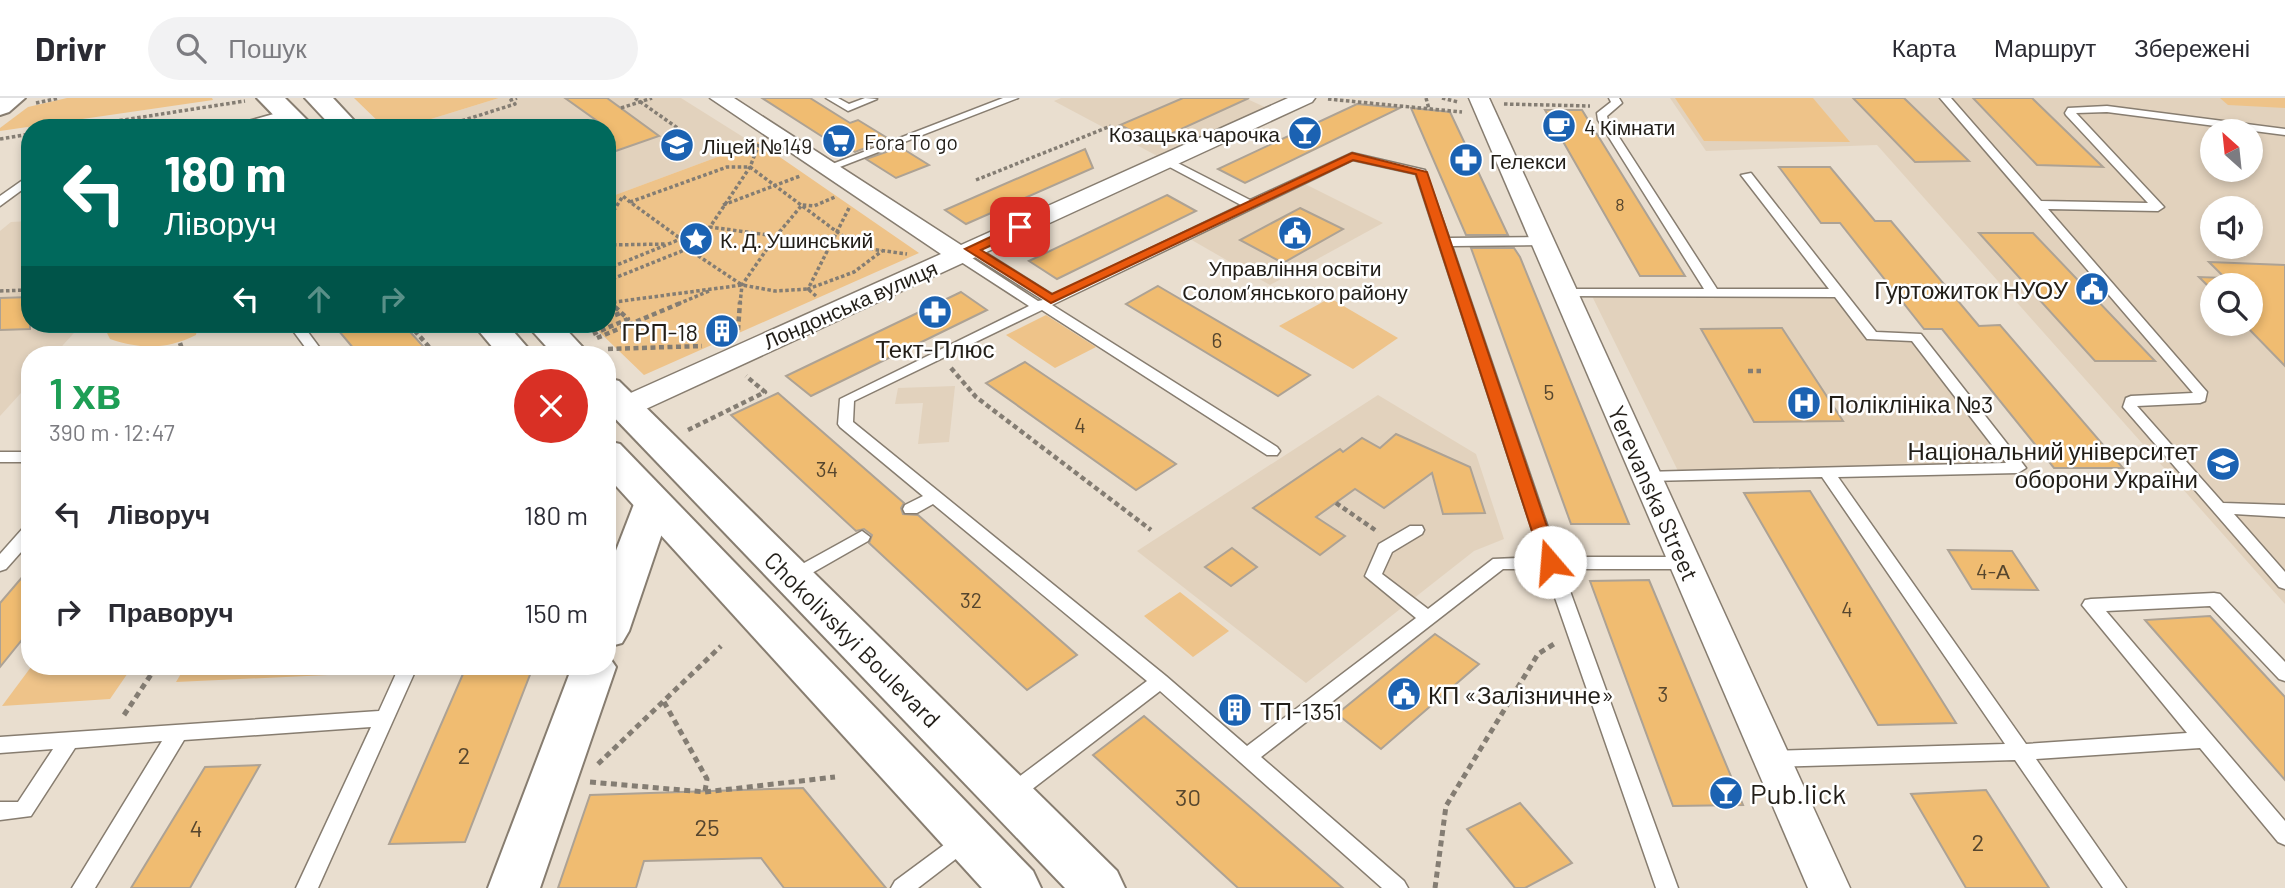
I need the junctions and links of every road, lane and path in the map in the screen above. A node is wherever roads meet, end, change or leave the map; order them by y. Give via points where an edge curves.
1 (59, 98) edge
2 (318, 98) edge
3 (517, 98) edge
4 (635, 98) edge
5 (652, 98) edge
6 (720, 98) edge
7 (831, 98) edge
8 (1013, 98) edge
9 (1305, 98) edge
10 (1324, 98) edge
11 (1426, 98) edge
12 (1945, 98) edge
13 (872, 99) edge
14 (24, 101) edge
15 (641, 102) junction
16 (1613, 102) edge
17 (1479, 105) edge
18 (0, 107) edge
19 (621, 108) dead end
20 (1429, 108) junction
21 (276, 110) edge
22 (174, 119) edge
23 (252, 119) edge
24 (339, 119) edge
25 (468, 119) edge
26 (1111, 126) dead end
27 (679, 129) dead end
28 (2285, 132) edge
29 (21, 136) edge
30 (761, 136) dead end
31 (0, 139) edge
32 (1168, 162) junction
33 (750, 167) junction
34 (828, 169) junction
35 (1747, 175) dead end
36 (976, 180) dead end
37 (783, 182) dead end
38 (21, 185) edge
39 (775, 185) junction
40 (846, 192) dead end
41 (0, 202) edge
42 (631, 202) junction
43 (802, 205) junction
44 (1250, 205) junction
45 (2038, 205) junction
46 (723, 206) junction
47 (616, 207) edge
48 (842, 222) dead end
49 (710, 227) junction
50 (837, 232) junction
51 (776, 236) junction
52 (682, 239) junction
53 (1541, 241) junction
54 (1444, 242) junction
55 (831, 243) junction
56 (670, 244) junction
57 (616, 245) edge
58 (856, 246) junction
59 (688, 249) junction
60 (882, 251) junction
61 (965, 252) junction
62 (908, 254) dead end
63 (616, 265) edge
64 (616, 277) edge
65 (742, 285) junction
66 (715, 289) junction
67 (808, 289) junction
68 (0, 290) edge
69 (21, 290) edge
70 (1712, 292) junction
71 (1563, 293) junction
72 (1836, 293) junction
73 (821, 300) dead end
74 (616, 302) edge
75 (1043, 303) junction
76 (616, 308) edge
77 (621, 313) junction
78 (616, 315) edge
79 (616, 326) edge
80 (616, 331) edge
81 (497, 333) edge
82 (564, 333) edge
83 (605, 333) edge
84 (612, 333) edge
85 (738, 338) dead end
86 (180, 343) dead end
87 (588, 343) edge
88 (709, 345) dead end
89 (181, 346) edge
90 (509, 346) edge
91 (616, 349) edge
92 (939, 354) junction
93 (1748, 371) dead end
94 (1761, 371) dead end
95 (742, 373) dead end
96 (616, 398) edge
97 (684, 432) dead end
98 (1272, 451) dead end
99 (0, 457) edge
100 (21, 457) edge
101 (616, 463) edge
102 (1826, 473) junction
103 (1648, 476) junction
104 (934, 497) junction
105 (653, 503) junction
106 (1336, 503) dead end
107 (2219, 508) junction
108 (911, 509) dead end
109 (2285, 511) edge
110 (1151, 530) dead end
111 (1416, 530) dead end
112 (862, 537) dead end
113 (21, 541) edge
114 (1395, 543) junction
115 (1550, 562) junction
116 (1686, 563) junction
117 (0, 565) edge
118 (792, 577) junction
119 (2285, 583) edge
120 (616, 606) edge
121 (1428, 618) junction
122 (1576, 631) junction
123 (722, 646) dead end
124 (2285, 674) edge
125 (151, 675) edge
126 (404, 675) edge
127 (591, 675) edge
128 (1160, 681) junction
129 (664, 702) junction
130 (385, 718) junction
131 (179, 731) junction
132 (110, 736) junction
133 (70, 740) junction
134 (2205, 740) junction
135 (0, 745) edge
136 (2021, 752) junction
137 (1247, 757) junction
138 (1772, 759) junction
139 (835, 776) dead end
140 (705, 792) junction
141 (1009, 796) junction
142 (0, 811) edge
143 (2285, 836) edge
144 (968, 838) junction
145 (83, 888) edge
146 (307, 888) edge
147 (514, 888) edge
148 (902, 888) edge
149 (1014, 888) edge
150 (1099, 888) edge
151 (1397, 888) edge
152 (1435, 888) edge
153 (1667, 888) edge
154 (1829, 888) edge
155 (2115, 888) edge

1 - 14 path
2 - 24 main road
3 - 25 path via 511,100 516,104
4 - 15 path
5 - 15 path
6 - 34 street
7 - 13 lane via 848,108
8 - 34 lane
9 - 32 street, Лондонська вулиця
10 - 20 path
11 - 20 path
12 - 45 lane
14 - 18 main road
15 - 19 path
15 - 27 path
16 - 17 path
16 - 70 lane via 1601,115 1603,120
17 - 20 path
17 - 53 street, Yerevanska Street
21 - 22 path
21 - 23 lane
26 - 36 path
28 - 45 lane via 2119,110 2072,110 2158,207
29 - 31 path
30 - 33 path
32 - 44 lane
32 - 61 street, Лондонська вулиця
33 - 39 path
33 - 42 path via 727,167
33 - 46 path
34 - 61 street
35 - 72 lane
37 - 39 path
38 - 41 lane
39 - 43 path
39 - 46 path
40 - 43 path
42 - 47 path via 623,196
42 - 52 path
43 - 50 path
43 - 51 path
44 - 54 lane via 1352,156 1421,172
44 - 75 lane
45 - 107 lane via 2200,392 2200,398 2131,401 2130,407
46 - 49 path
48 - 50 path
49 - 51 path
49 - 52 path
50 - 55 path
50 - 58 path
51 - 55 path
51 - 65 path
52 - 56 path
52 - 59 path via 692,247
53 - 54 lane
53 - 71 street, Yerevanska Street
54 - 115 lane
55 - 58 path
55 - 67 path
56 - 57 path
56 - 63 path
58 - 60 path
59 - 64 path
59 - 65 path
60 - 62 path
60 - 67 path via 854,272
61 - 75 lane
61 - 96 street, Лондонська вулиця
65 - 66 path
65 - 67 path via 775,291
65 - 85 path
66 - 74 path
66 - 80 path
67 - 73 path
68 - 69 path
70 - 71 lane
70 - 72 lane
71 - 103 street, Yerevanska Street
72 - 102 lane via 1872,336 1916,337 2018,468
75 - 92 lane
75 - 98 lane
76 - 77 path
77 - 78 path
77 - 79 path via 628,319
81 - 90 main road
82 - 87 main road
83 - 87 path
84 - 87 path
86 - 89 path
88 - 91 path
92 - 104 lane via 847,398 845,424
92 - 110 path via 976,397
93 - 94 path
95 - 97 path via 765,392
96 - 118 main road, Chokolivskyi Boulevard
99 - 100 lane
101 - 105 main road, Chokolivskyi Boulevard
102 - 103 lane
102 - 136 lane
103 - 116 street, Yerevanska Street
104 - 108 lane
104 - 128 lane
105 - 120 main road
105 - 144 main road, Chokolivskyi Boulevard
106 - 114 path
107 - 109 lane
107 - 119 lane
111 - 114 lane
112 - 118 lane
113 - 117 lane
114 - 121 lane via 1385,548 1373,576
115 - 116 lane
115 - 121 lane via 1499,563
115 - 122 lane
116 - 138 street, Yerevanska Street
118 - 141 main road, Chokolivskyi Boulevard
121 - 137 lane
122 - 152 path via 1538,654 1446,806
122 - 153 lane
123 - 129 path
124 - 134 lane via 2214,599 2091,604
125 - 132 path
126 - 130 lane
127 - 147 main road
128 - 137 lane
128 - 141 lane
129 - 140 path via 707,779
129 - 140 path via 581,781
130 - 131 lane
130 - 146 lane
131 - 132 lane
131 - 145 lane
132 - 133 lane
133 - 135 lane
133 - 142 lane via 24,810
134 - 136 lane
134 - 143 lane
136 - 138 lane
136 - 155 lane
137 - 151 lane
138 - 154 street, Yerevanska Street
139 - 140 path
141 - 150 main road, Chokolivskyi Boulevard
144 - 148 lane
144 - 149 main road, Chokolivskyi Boulevard

